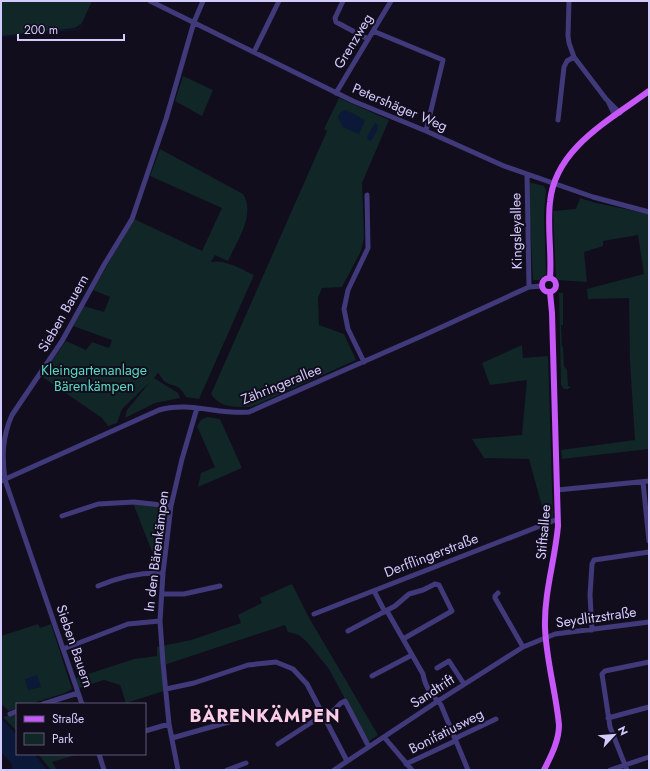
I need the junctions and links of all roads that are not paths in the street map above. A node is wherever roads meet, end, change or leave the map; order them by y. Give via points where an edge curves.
1 (150, 1) edge
2 (203, 1) edge
3 (279, 1) edge
4 (343, 1) edge
5 (391, 1) edge
6 (570, 1) edge
7 (194, 22) junction
8 (373, 32) junction
9 (368, 39) junction
10 (254, 52) junction
11 (574, 57) junction
12 (649, 91) edge
13 (336, 93) junction
14 (617, 114) junction
15 (558, 120) dead end
16 (426, 131) junction
17 (527, 174) junction
18 (554, 184) junction
19 (367, 195) dead end
20 (649, 212) edge
21 (550, 278) junction
22 (542, 286) junction
23 (529, 287) junction
24 (550, 292) junction
25 (364, 362) junction
26 (197, 408) junction
27 (3, 438) edge
28 (3, 480) edge
29 (649, 481) edge
30 (643, 482) junction
31 (557, 490) junction
32 (171, 506) junction
33 (62, 516) dead end
34 (558, 519) junction
35 (649, 541) edge
36 (649, 552) edge
37 (163, 573) junction
38 (98, 586) dead end
39 (220, 586) dead end
40 (374, 591) junction
41 (498, 593) dead end
42 (162, 594) junction
43 (386, 611) junction
44 (314, 614) dead end
45 (160, 621) junction
46 (649, 622) edge
47 (592, 630) junction
48 (348, 631) dead end
49 (546, 637) junction
50 (403, 638) junction
51 (522, 647) junction
52 (63, 649) junction
53 (412, 655) junction
54 (649, 662) edge
55 (436, 668) dead end
56 (372, 676) dead end
57 (464, 684) junction
58 (166, 689) junction
59 (78, 693) junction
60 (438, 701) junction
61 (46, 703) edge
62 (82, 703) edge
63 (649, 707) edge
64 (16, 711) edge
65 (10, 714) dead end
66 (324, 717) junction
67 (243, 718) dead end
68 (608, 718) junction
69 (496, 719) dead end
70 (169, 724) junction
71 (146, 731) edge
72 (384, 737) junction
73 (172, 738) junction
74 (456, 738) junction
75 (278, 744) dead end
76 (369, 746) junction
77 (99, 755) edge
78 (649, 758) edge
79 (347, 761) junction
80 (246, 762) dead end
81 (406, 764) junction
82 (626, 768) edge
83 (104, 770) edge
84 (178, 770) edge
85 (227, 770) edge
86 (334, 770) edge
87 (412, 770) edge
88 (468, 770) edge
89 (544, 770) edge
90 (610, 770) edge

1 - 7 street, Petershäger Weg
2 - 7 street, Sieben Bauern
3 - 10 street
4 - 9 street via 335,18 336,22
5 - 8 street, Grenzweg
6 - 11 street via 568,36
7 - 10 street, Petershäger Weg
7 - 27 street, Sieben Bauern via 166,119 132,219 62,341 12,415
8 - 9 street, Grenzweg
8 - 16 street via 443,60
9 - 13 street, Grenzweg
10 - 13 street, Petershäger Weg
11 - 14 street
11 - 15 street via 567,61 564,67
12 - 14 main road
13 - 16 street, Petershäger Weg
14 - 18 main road via 579,144 563,165
16 - 17 street, Petershäger Weg
17 - 18 street, Petershäger Weg
17 - 23 street, Kingsleyallee
18 - 20 street, Petershäger Weg
18 - 21 main road via 549,216
19 - 25 street via 368,248 348,290 344,309 348,329
21 - 22 main road via 544,280
21 - 24 main road via 556,286
22 - 23 street, Zähringerallee
22 - 24 main road via 545,291
23 - 25 street, Zähringerallee
24 - 31 main road, Stiftsallee
25 - 26 street, Zähringerallee via 249,412 235,414
26 - 28 street, Zähringerallee via 178,406 159,410
26 - 32 street, In den Bärenkämpen
27 - 28 street, Sieben Bauern
28 - 52 street, Sieben Bauern
29 - 30 street
30 - 31 street
30 - 35 street
31 - 34 main road, Stiftsallee
32 - 33 street via 132,502 98,504
32 - 37 street, In den Bärenkämpen
34 - 40 street, Derfflingerstraße
34 - 49 main road, Stiftsallee via 545,612
36 - 47 street via 594,560 590,589
37 - 38 street via 132,574
37 - 42 street, In den Bärenkämpen
39 - 42 street via 189,594
40 - 43 street
40 - 44 street, Derfflingerstraße
41 - 51 street via 495,596
42 - 45 street, In den Bärenkämpen
43 - 48 street
43 - 50 street
43 - 50 street via 409,594 439,585 452,608 451,613
45 - 52 street via 128,624
45 - 58 street, In den Bärenkämpen
46 - 47 street, Seydlitzstraße
47 - 49 street, Seydlitzstraße
49 - 51 street, Sandtrift
49 - 89 main road, Stiftsallee via 559,732
50 - 53 street
51 - 57 street, Sandtrift
52 - 59 street, Sieben Bauern
53 - 56 street
53 - 60 street via 423,674 427,688
54 - 68 street via 602,674
55 - 57 street via 449,661
57 - 60 street, Sandtrift
58 - 66 street via 194,683 248,665 276,662 293,669 307,684
58 - 70 street, In den Bärenkämpen
59 - 61 street
59 - 62 street, Sieben Bauern
60 - 72 street, Sandtrift
60 - 74 street
63 - 68 street
64 - 65 street
66 - 75 street
66 - 76 street via 344,701
66 - 79 street
67 - 73 street
68 - 82 street
69 - 74 street, Bonifatiusweg
70 - 71 street
70 - 73 street, In den Bärenkämpen
72 - 76 street, Sandtrift
72 - 81 street
73 - 84 street, In den Bärenkämpen
74 - 81 street, Bonifatiusweg via 453,742
74 - 88 street
76 - 79 street, Sandtrift
77 - 83 street
78 - 82 street
79 - 86 street, Sandtrift
80 - 85 street
81 - 87 street
82 - 90 street

